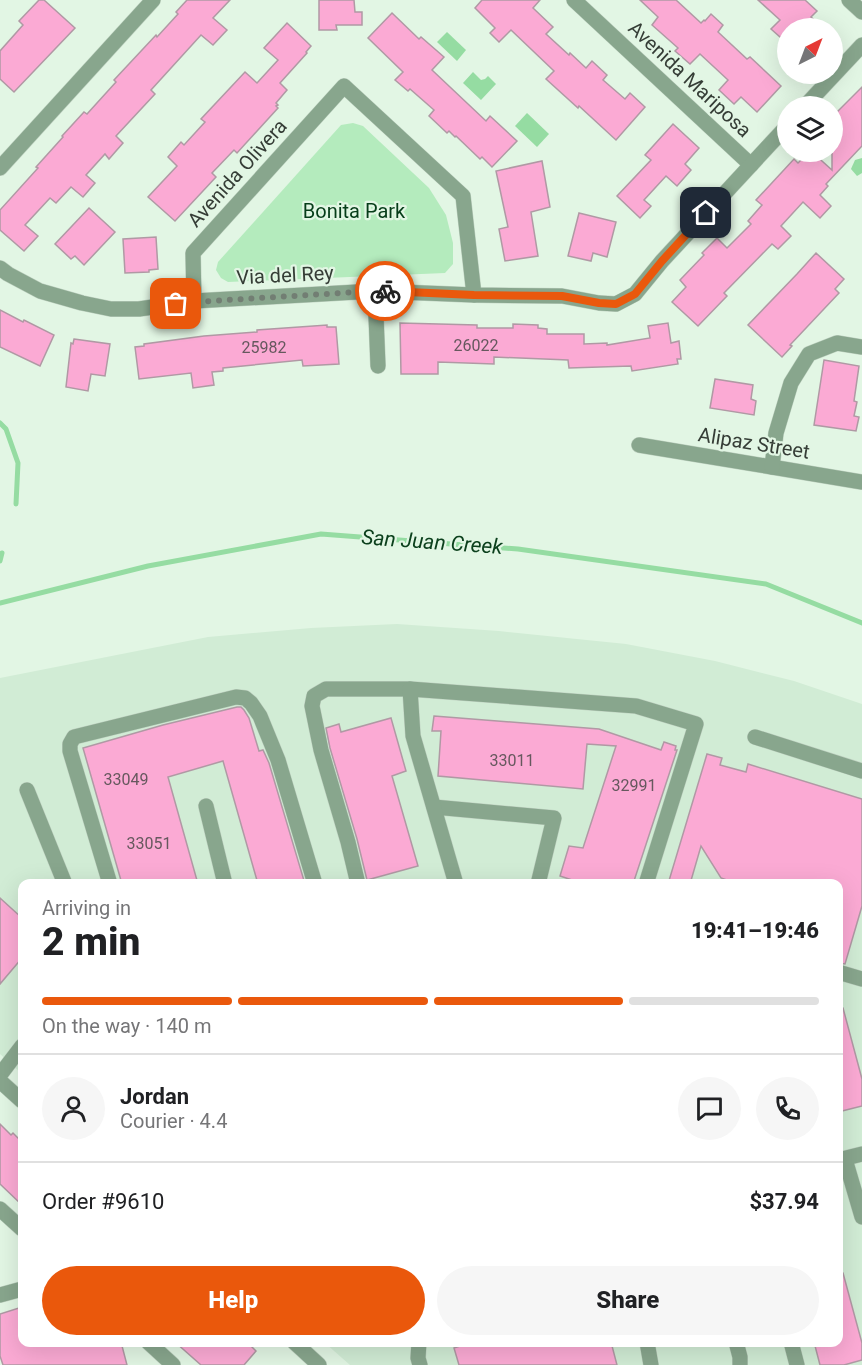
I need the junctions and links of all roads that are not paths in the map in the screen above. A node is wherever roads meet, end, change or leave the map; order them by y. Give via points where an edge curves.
1 (153, 0) edge
2 (574, 0) edge
3 (849, 0) edge
4 (862, 12) edge
5 (862, 45) edge
6 (814, 96) edge
7 (777, 137) edge
8 (751, 165) junction
9 (0, 168) edge
10 (0, 268) edge
11 (375, 291) junction
12 (474, 295) junction
13 (194, 302) junction
14 (862, 347) edge
15 (378, 366) dead end
16 (639, 445) dead end
17 (772, 467) junction
18 (862, 482) edge
19 (410, 689) junction
20 (755, 737) dead end
21 (862, 771) edge
22 (27, 790) dead end
23 (206, 806) dead end
24 (434, 807) junction
25 (63, 879) edge
26 (108, 879) edge
27 (224, 879) edge
28 (314, 879) edge
29 (357, 879) edge
30 (455, 879) edge
31 (539, 879) edge
32 (648, 879) edge
33 (843, 973) edge
34 (862, 979) edge
35 (18, 1051) edge
36 (0, 1075) edge
37 (0, 1081) edge
38 (18, 1097) edge
39 (862, 1154) edge
40 (843, 1160) edge
41 (843, 1163) edge
42 (0, 1209) edge
43 (862, 1217) edge
44 (18, 1225) edge
45 (18, 1290) edge
46 (0, 1295) edge
47 (153, 1347) edge
48 (418, 1347) edge
49 (649, 1347) edge
50 (737, 1347) edge
51 (792, 1347) edge
52 (311, 1348) edge
53 (173, 1365) edge
54 (319, 1365) edge
55 (420, 1365) edge
56 (651, 1365) edge
57 (740, 1365) edge
58 (797, 1365) edge

1 - 9 street
2 - 8 street, Avenida Mariposa
3 - 4 street
5 - 6 street
7 - 8 street
8 - 12 street, Via del Rey via 635,294 616,304 562,296
10 - 13 street, Via del Rey via 40,291 111,309
11 - 12 street, Via del Rey
11 - 13 street, Via del Rey
11 - 15 street
12 - 13 street, Avenida Olivera via 463,196 344,86 193,253
14 - 17 street via 837,343 809,354 790,383 776,433
16 - 17 street, Alipaz Street
17 - 18 street, Alipaz Street
19 - 24 street via 413,736
19 - 29 street via 326,689 314,696 312,706 321,750
19 - 32 street via 636,706 696,724
20 - 21 street
22 - 25 street
23 - 27 street
24 - 30 street
24 - 31 street via 554,818
26 - 28 street via 70,751 74,737 236,698 245,698 260,716 278,760
33 - 34 street
35 - 36 street
37 - 38 street
39 - 40 street
41 - 43 street
42 - 44 street
45 - 46 street
47 - 53 street
48 - 55 street
49 - 56 street
50 - 57 street
51 - 58 street
52 - 54 street

